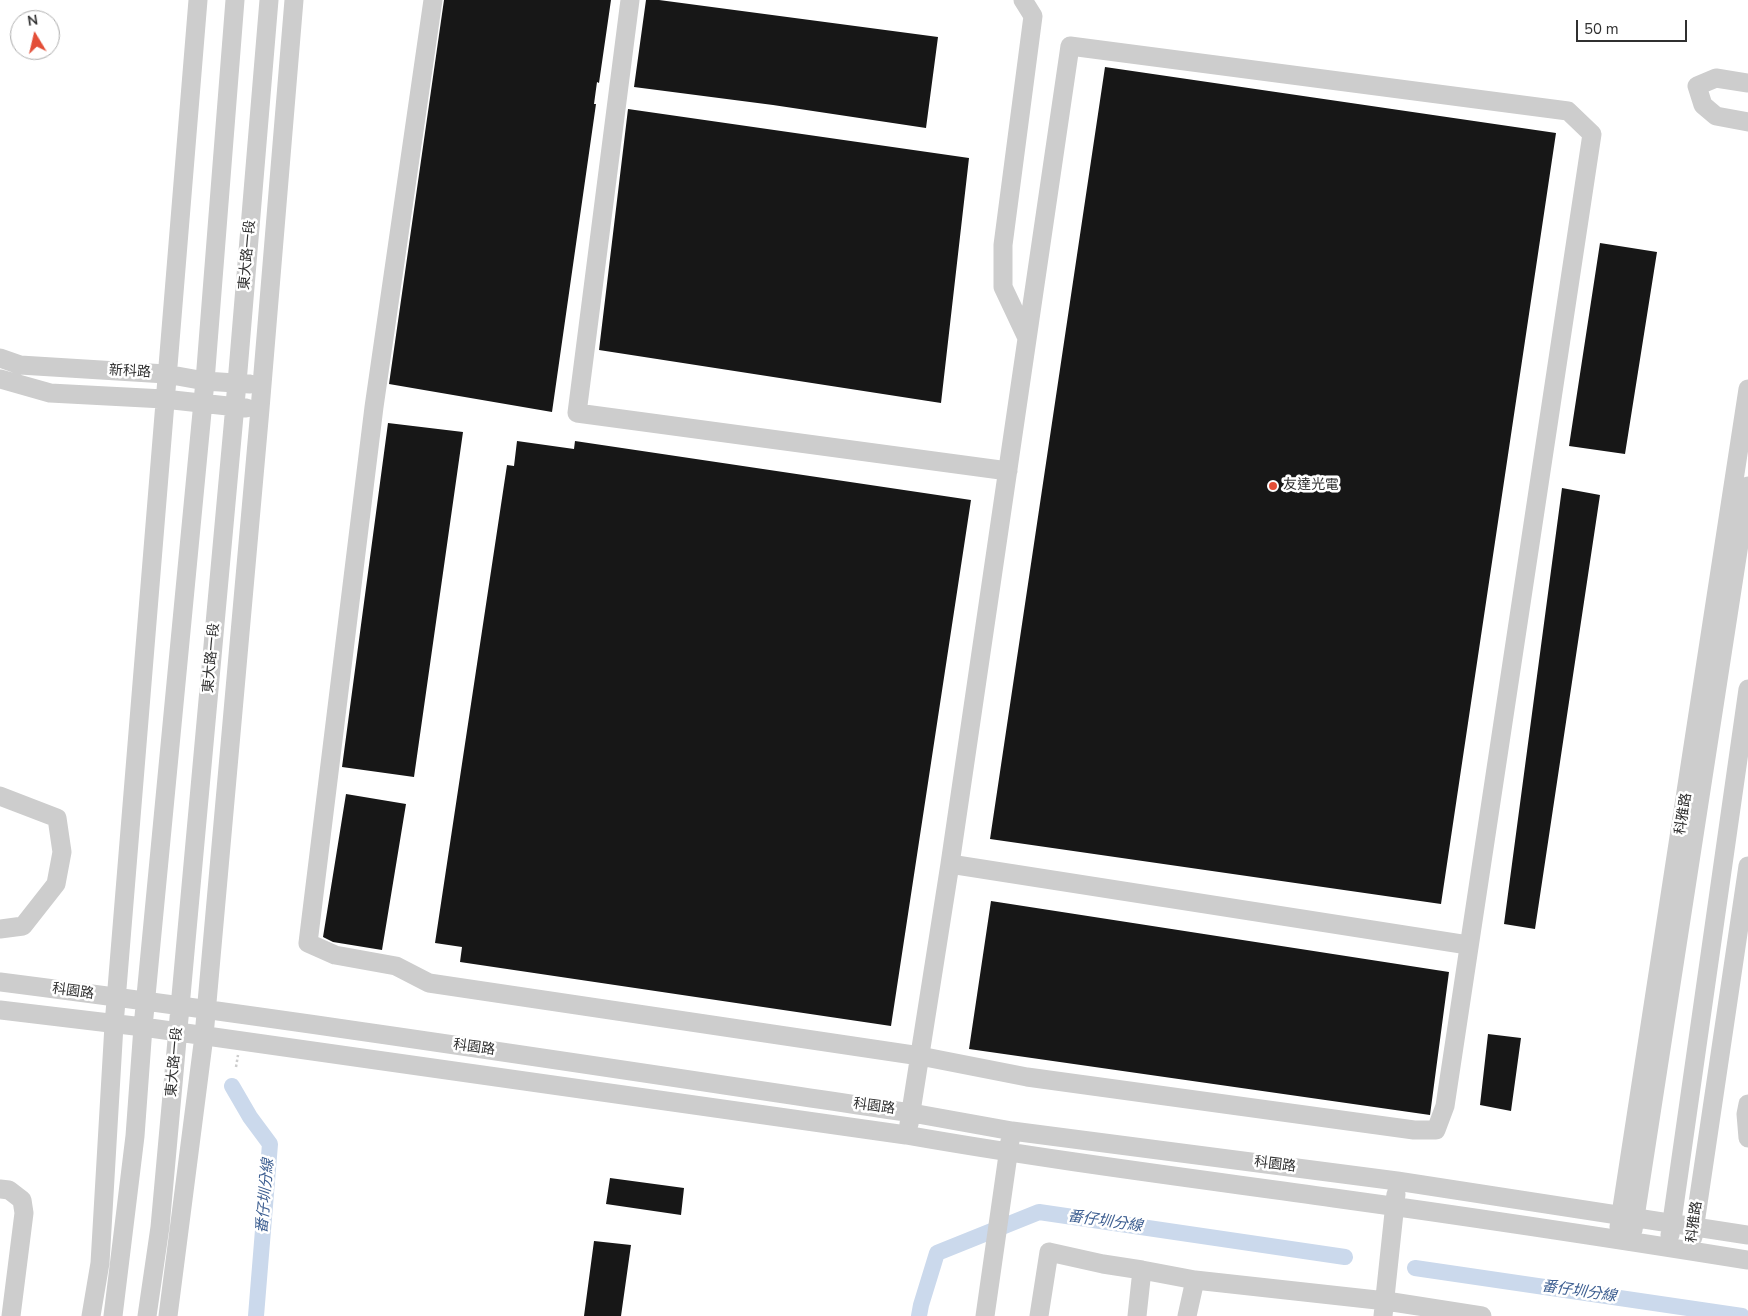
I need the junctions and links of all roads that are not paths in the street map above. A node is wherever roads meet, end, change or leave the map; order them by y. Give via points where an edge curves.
1 (198, 0) edge
2 (235, 0) edge
3 (269, 0) edge
4 (294, 0) edge
5 (433, 0) edge
6 (630, 0) edge
7 (1023, 0) edge
8 (1748, 83) edge
9 (1748, 122) edge
10 (1027, 338) junction
11 (0, 358) edge
12 (166, 374) junction
13 (0, 379) edge
14 (205, 381) junction
15 (237, 383) junction
16 (261, 386) junction
17 (1748, 389) edge
18 (164, 399) junction
19 (202, 404) junction
20 (235, 407) junction
21 (260, 409) junction
22 (1008, 471) junction
23 (1748, 486) edge
24 (1748, 689) edge
25 (0, 796) edge
26 (950, 864) junction
27 (1748, 866) edge
28 (0, 929) edge
29 (1468, 945) junction
30 (0, 982) edge
31 (116, 998) junction
32 (146, 1001) junction
33 (180, 1005) junction
34 (206, 1009) junction
35 (0, 1010) edge
36 (114, 1025) junction
37 (144, 1028) junction
38 (177, 1033) junction
39 (204, 1036) junction
40 (920, 1056) junction
41 (1748, 1104) edge
42 (912, 1113) junction
43 (1012, 1131) junction
44 (906, 1135) junction
45 (1748, 1138) edge
46 (1008, 1153) junction
47 (1397, 1181) junction
48 (0, 1189) edge
49 (1396, 1207) junction
50 (1629, 1216) junction
51 (1672, 1223) junction
52 (1695, 1226) junction
53 (1748, 1229) edge
54 (1726, 1231) junction
55 (1748, 1235) edge
56 (1624, 1240) junction
57 (1668, 1247) junction
58 (1692, 1251) junction
59 (1748, 1260) edge
60 (1142, 1270) junction
61 (1195, 1280) junction
62 (1384, 1309) edge
63 (11, 1316) edge
64 (91, 1316) edge
65 (113, 1316) edge
66 (147, 1316) edge
67 (168, 1316) edge
68 (985, 1316) edge
69 (1039, 1316) edge
70 (1137, 1316) edge
71 (1187, 1316) edge
72 (1482, 1316) edge

1 - 12 street
2 - 14 street
3 - 15 street, 東大路一段
4 - 16 street
5 - 40 street via 374,407 308,943 335,955 396,966 429,983
6 - 22 street via 577,413
7 - 10 street via 1032,16 1004,244 1003,287
8 - 9 street via 1716,78 1697,86 1703,105 1716,116
10 - 22 street
10 - 29 street via 1070,46 1568,111 1592,134
11 - 12 street, 新科路 via 20,365
12 - 14 street, 新科路
12 - 18 street
13 - 18 street, 新科路 via 50,393
14 - 15 street, 新科路
14 - 19 street
15 - 16 street, 新科路
15 - 20 street, 東大路一段
16 - 21 street
17 - 50 street, 科雅路
18 - 19 street, 新科路
18 - 31 street
19 - 20 street, 新科路
19 - 32 street
20 - 21 street, 新科路
20 - 33 street, 東大路一段
21 - 34 street
22 - 26 street
23 - 50 street, 科雅路
24 - 51 street, 科雅路
25 - 28 street via 57,818 62,852 56,884 22,926
26 - 29 street
26 - 40 street
27 - 52 street, 科雅路
29 - 40 street via 1445,1106 1436,1130 1414,1130 1027,1076
30 - 31 street, 科園路
31 - 32 street, 科園路
31 - 36 street
32 - 33 street, 科園路
32 - 37 street
33 - 34 street, 科園路
33 - 38 street, 東大路一段
34 - 39 street
34 - 42 street, 科園路
35 - 36 street, 科園路
36 - 37 street, 科園路
36 - 64 street via 100,1263
37 - 38 street, 科園路
37 - 65 street via 135,1136
38 - 39 street, 科園路
38 - 66 street, 東大路一段 via 160,1227
39 - 44 street, 科園路
39 - 67 street
40 - 42 street
41 - 45 street
42 - 43 street, 科園路
42 - 44 street
43 - 46 street
43 - 47 street, 科園路
44 - 46 street, 科園路
46 - 49 street, 科園路
46 - 68 street
47 - 49 street
47 - 50 street, 科園路
48 - 63 street via 9,1190 22,1200 24,1213
49 - 56 street, 科園路
49 - 62 street
50 - 51 street, 科園路
50 - 56 street, 科雅路
51 - 52 street, 科園路
51 - 57 street, 科雅路
52 - 54 street, 科園路
52 - 58 street, 科雅路
53 - 54 street
54 - 55 street, 科園路
56 - 57 street, 科園路
57 - 58 street, 科園路
58 - 59 street, 科園路
60 - 61 street
60 - 69 street via 1049,1252
60 - 70 street
61 - 62 street
61 - 71 street
62 - 72 street

